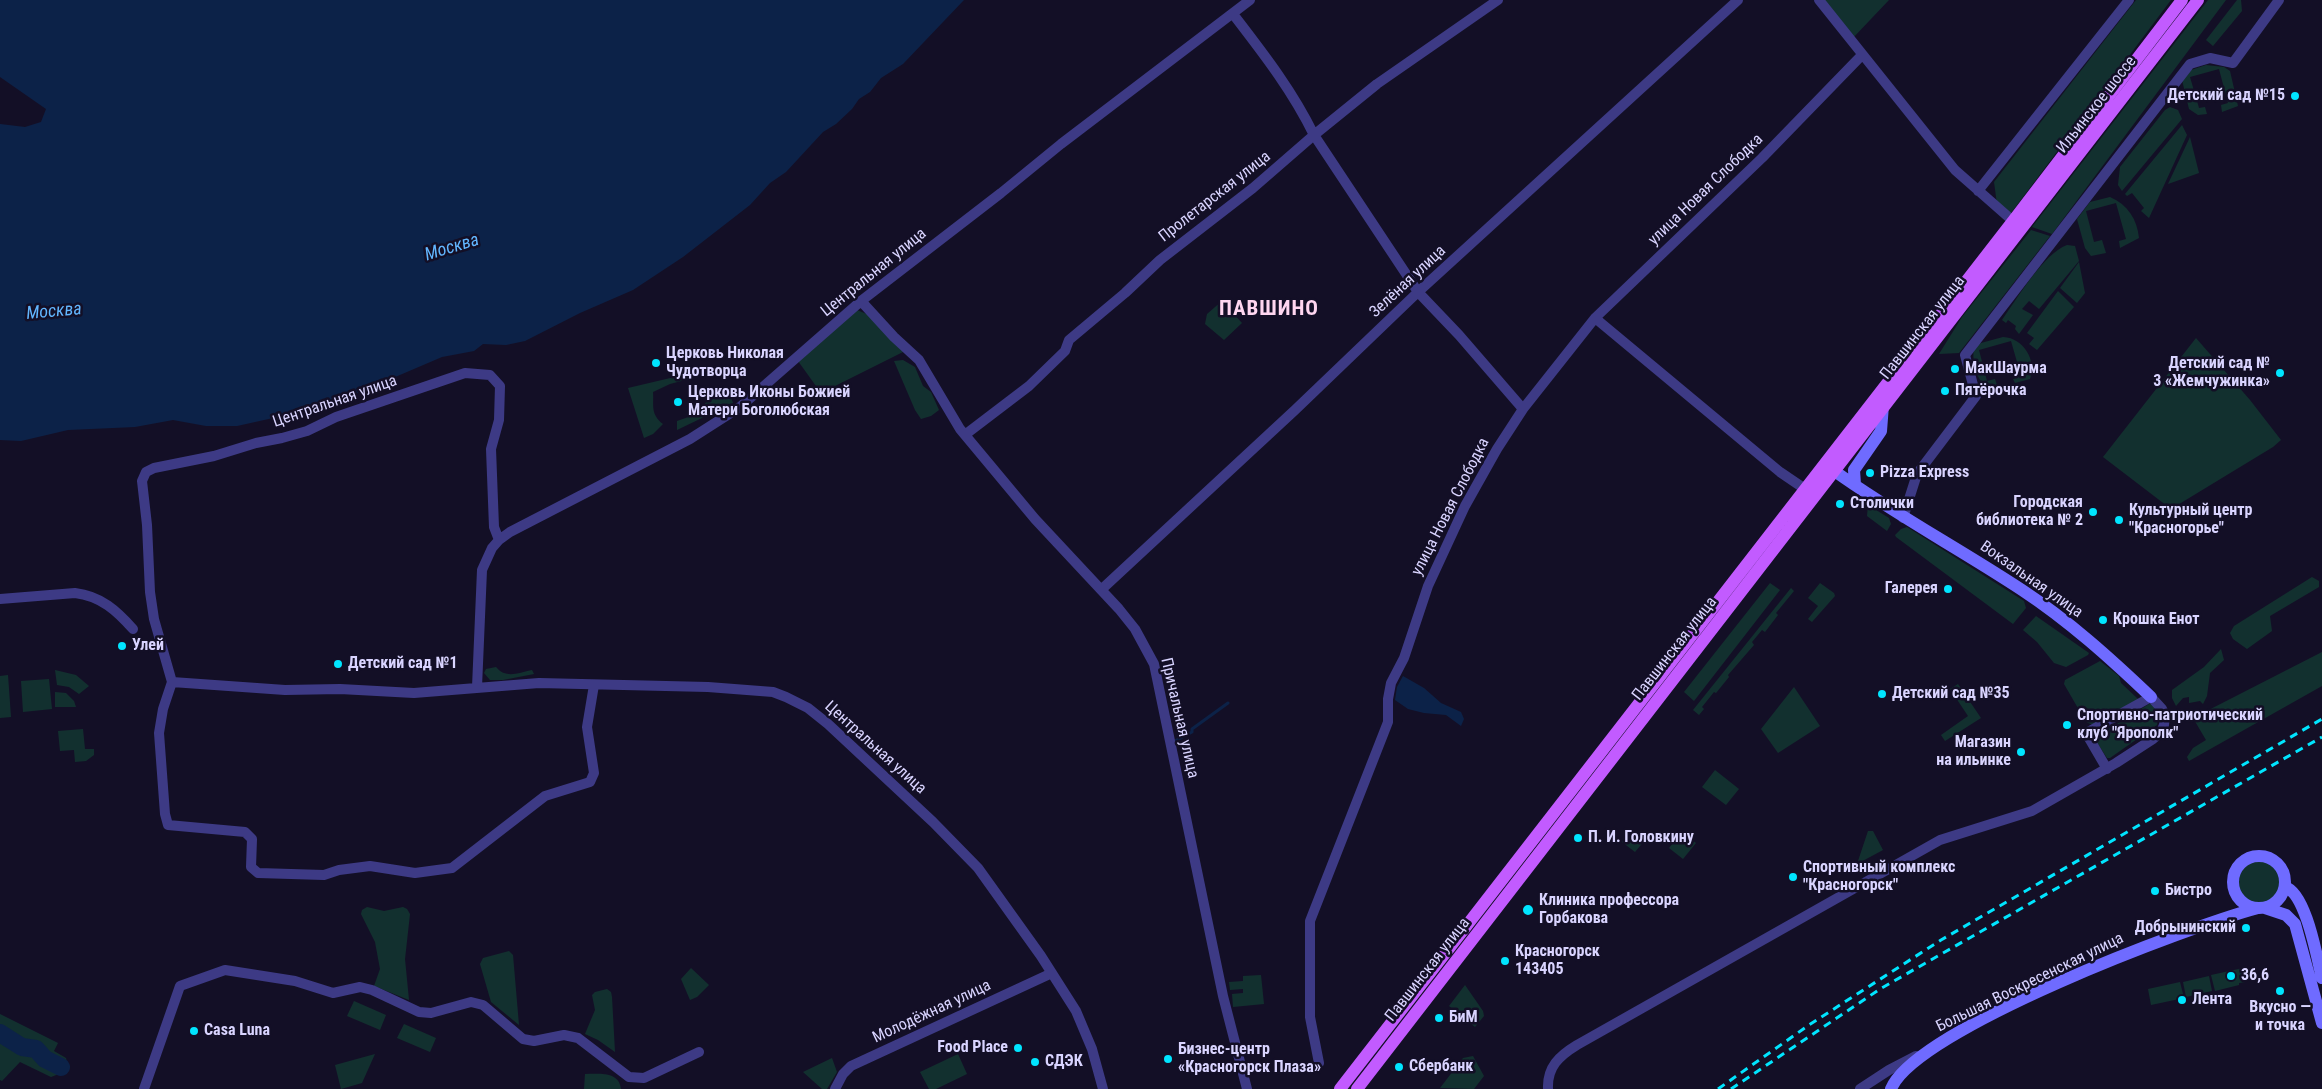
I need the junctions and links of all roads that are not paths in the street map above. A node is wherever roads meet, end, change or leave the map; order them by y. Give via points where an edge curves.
1 (1250, 0) edge
2 (1498, 0) edge
3 (1738, 0) edge
4 (1819, 0) edge
5 (2129, 0) edge
6 (2182, 0) edge
7 (2198, 0) edge
8 (2279, 0) edge
9 (1233, 14) junction
10 (1862, 55) junction
11 (1314, 135) junction
12 (1978, 191) junction
13 (2017, 225) junction
14 (1418, 292) junction
15 (861, 300) junction
16 (1595, 318) junction
17 (1884, 405) junction
18 (1523, 409) junction
19 (966, 434) junction
20 (1829, 467) junction
21 (1855, 485) junction
22 (1805, 489) junction
23 (1903, 518) junction
24 (498, 540) junction
25 (1102, 589) junction
26 (0, 599) edge
27 (133, 629) dead end
28 (172, 682) junction
29 (594, 685) junction
30 (477, 687) junction
31 (2151, 697) junction
32 (2107, 769) junction
33 (2285, 887) junction
34 (2235, 891) junction
35 (2262, 908) junction
36 (2220, 919) junction
37 (1052, 973) junction
38 (2322, 978) edge
39 (2322, 1023) edge
40 (699, 1052) dead end
41 (1926, 1052) junction
42 (1319, 1063) dead end
43 (1348, 1077) junction
44 (144, 1089) edge
45 (835, 1089) edge
46 (1102, 1089) edge
47 (1247, 1089) edge
48 (1336, 1089) edge
49 (1340, 1089) edge
50 (1357, 1089) edge
51 (1548, 1089) edge
52 (1860, 1089) edge
53 (1891, 1089) edge

1 - 9 street, Центральная улица
2 - 11 street, Пролетарская улица via 1377,84
3 - 14 street, Зелёная улица
4 - 10 street
5 - 12 street
6 - 13 main road, Ильинское шоссе
7 - 13 main road, Ильинское шоссе
8 - 23 street via 2233,63 2210,58 2190,64 1965,355 1976,396 1917,474
9 - 11 street via 1282,78
9 - 15 street, Центральная улица
10 - 12 street via 1955,170
10 - 16 street, улица Новая Слободка via 1762,158
11 - 14 street
11 - 19 street, Пролетарская улица via 1254,188 1160,260 1069,340 1065,351 1029,386
12 - 13 street
13 - 17 main road, Павшинская улица
13 - 20 main road, Павшинская улица
14 - 18 street
14 - 25 street, Зелёная улица
15 - 19 street, Причальная улица via 919,360
15 - 24 street, Центральная улица via 726,417
16 - 18 street, улица Новая Слободка
16 - 22 street via 1780,472
17 - 20 main road, Павшинская улица
17 - 21 street via 1881,431 1854,470
18 - 42 street, улица Новая Слободка via 1496,449 1428,586 1404,658 1392,683 1388,722 1310,921 1310,1017
19 - 25 street, Причальная улица via 1035,519
20 - 21 street, Вокзальная улица
20 - 22 main road, Павшинская улица
20 - 50 main road, Павшинская улица
21 - 23 street, Вокзальная улица
22 - 43 main road, Павшинская улица
23 - 31 street, Вокзальная улица via 1946,541 2037,601 2101,650
24 - 28 street, Центральная улица via 494,527 491,449 499,420 500,386 490,376 465,373 336,417 306,431 214,456 154,468 146,472 142,481 150,592 154,619
24 - 30 street via 482,570
25 - 47 street, Причальная улица via 1135,629 1154,664 1223,996
26 - 27 street via 88,594 117,611
28 - 29 street via 162,709 159,733 168,825 245,832 252,839 251,867 258,873 324,875 370,866 415,873 452,868 545,796 590,782 594,773 587,727
28 - 30 street, Центральная улица via 285,690 414,693
29 - 30 street, Центральная улица via 539,683
29 - 37 street, Центральная улица via 765,691 808,708 862,755 978,868
31 - 32 street via 2165,716 2161,732
31 - 32 street via 2086,733
32 - 51 street via 2032,811 1940,840 1577,1045 1555,1063 1548,1074
33 - 34 street via 2281,867 2272,858 2260,855 2247,858 2238,867 2233,879
33 - 35 street via 2280,899
33 - 38 street via 2293,891 2301,904
34 - 35 street via 2242,901
34 - 36 street via 2233,906
35 - 36 street, Большая Воскресенская улица
35 - 39 street via 2286,915 2295,924
36 - 41 street, Большая Воскресенская улица via 2109,961 1991,1016
37 - 45 street, Молодёжная улица via 851,1066
37 - 46 street, Центральная улица via 1081,1021
40 - 44 street via 644,1078 629,1077 578,1038 564,1035 534,1041 524,1039 483,1005 471,1002 431,1013 419,1012 360,987 333,993 296,981 225,970 180,986
41 - 52 street, Большая Воскресенская улица
41 - 53 street via 1901,1073
43 - 48 main road
43 - 49 main road

